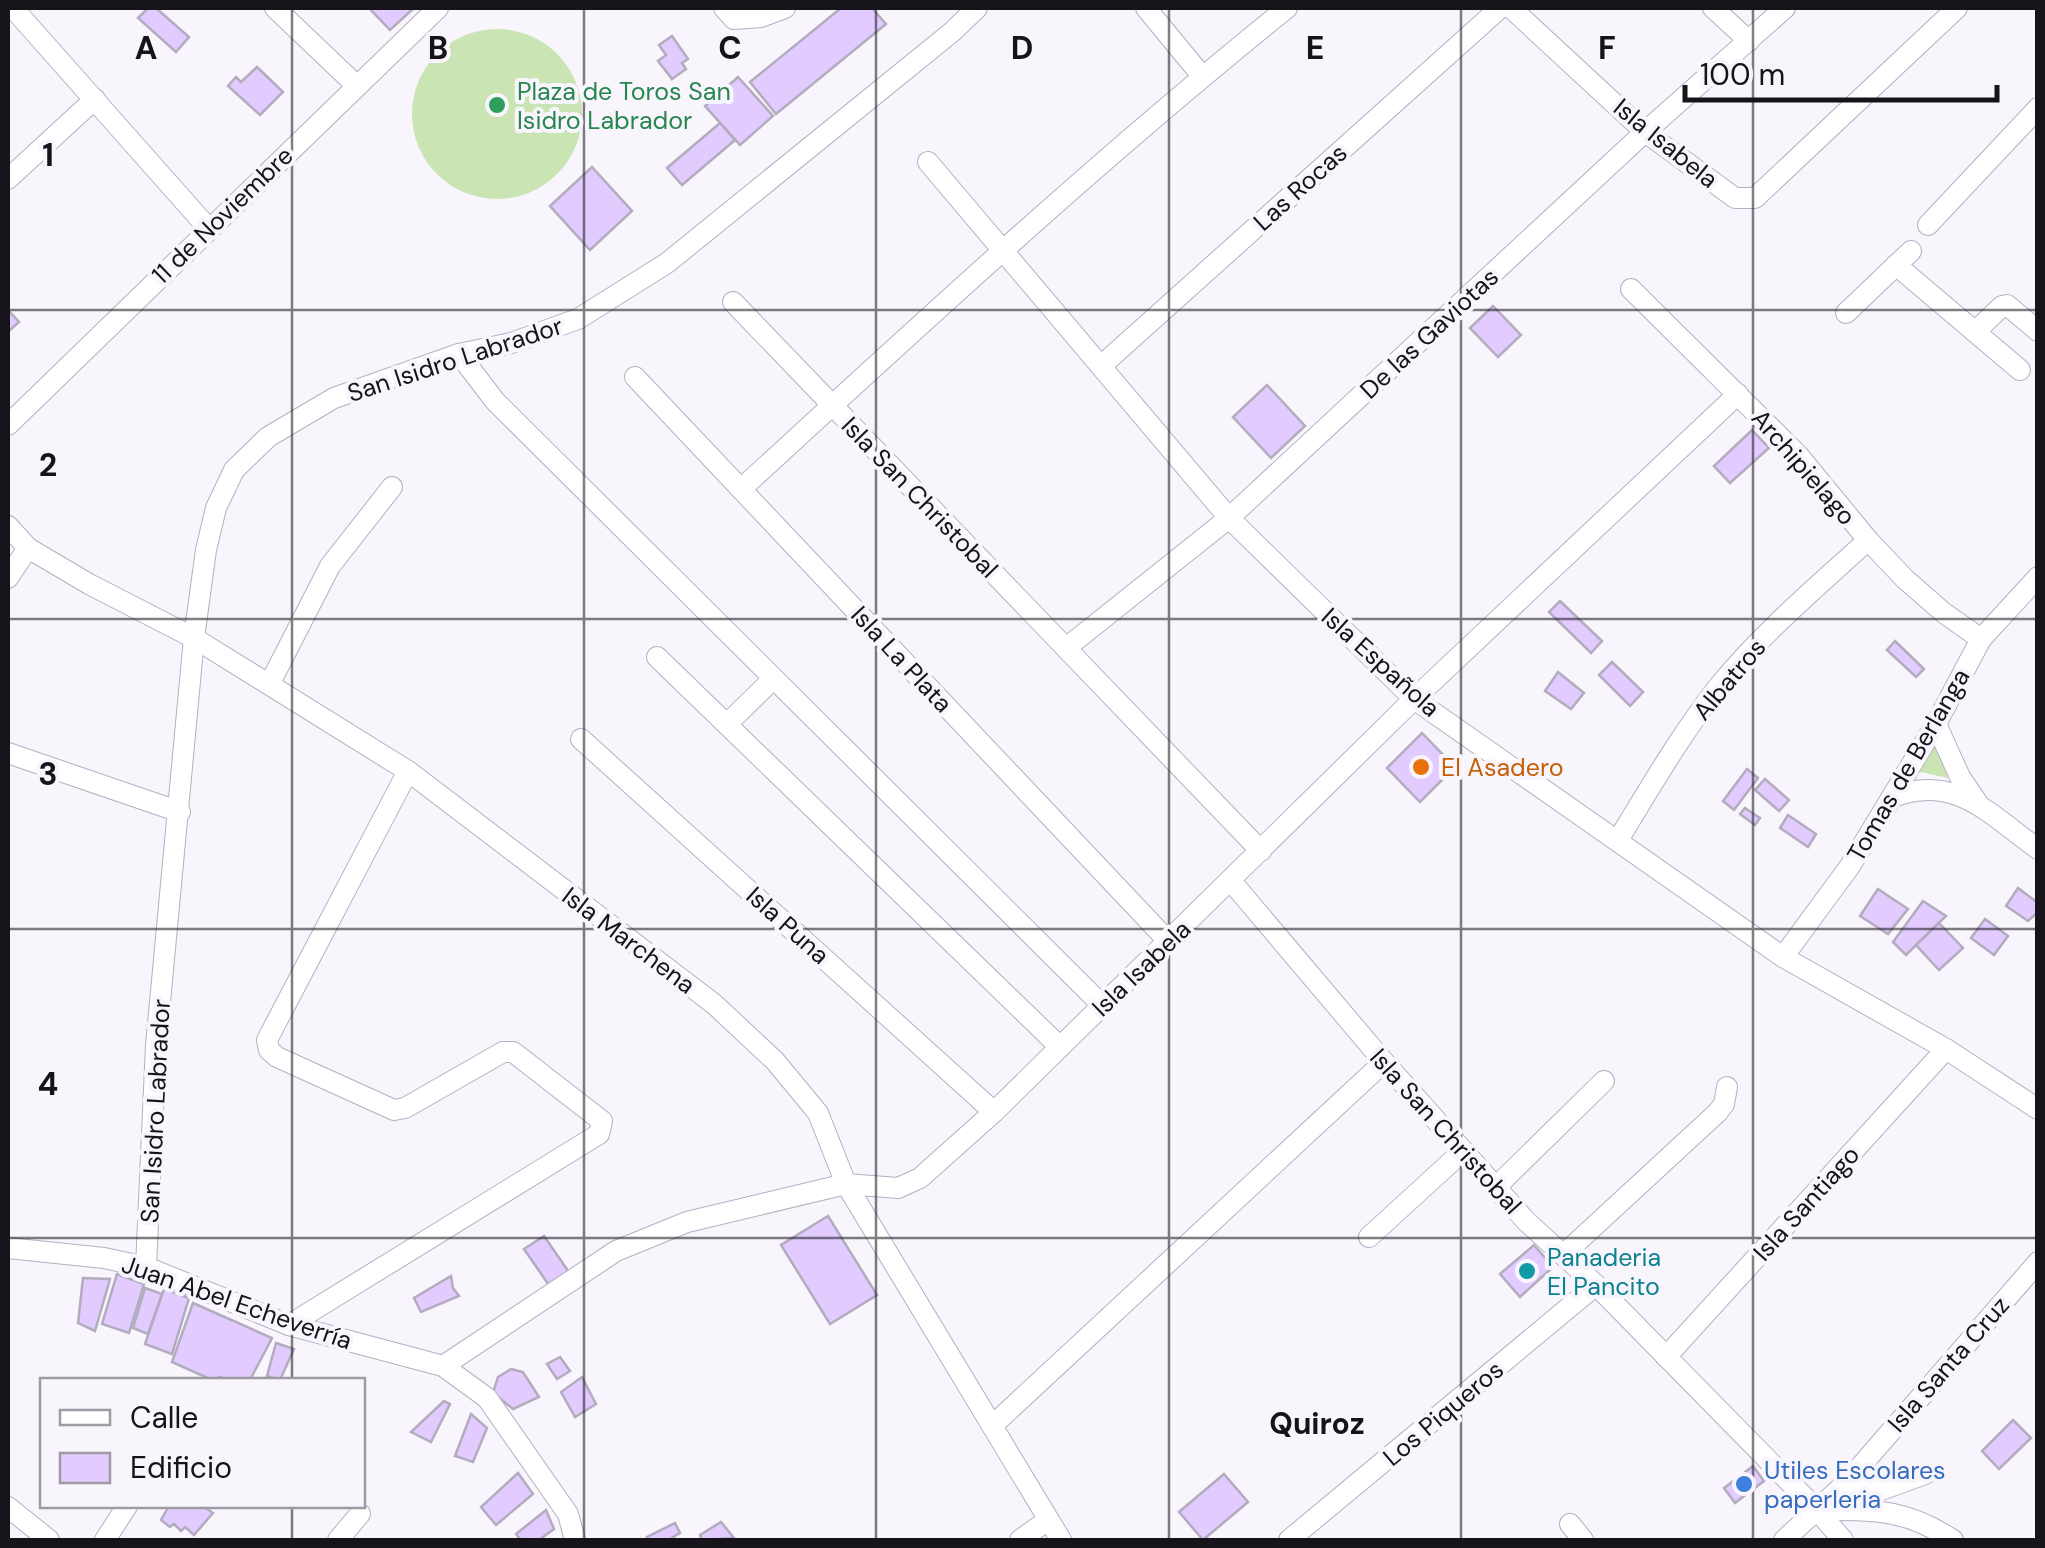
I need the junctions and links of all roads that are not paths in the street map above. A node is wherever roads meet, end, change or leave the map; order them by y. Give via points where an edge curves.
1 (275, 8) edge
2 (438, 8) edge
3 (724, 8) edge
4 (784, 8) edge
5 (976, 8) edge
6 (1146, 8) edge
7 (1287, 8) edge
8 (1500, 8) edge
9 (1512, 8) edge
10 (1713, 8) edge
11 (1784, 8) edge
12 (1957, 8) edge
13 (11, 9) edge
14 (1749, 41) junction
15 (1202, 76) junction
16 (357, 86) junction
17 (95, 99) junction
18 (2038, 108) edge
19 (1645, 132) junction
20 (928, 162) dead end
21 (8, 179) edge
22 (1928, 225) dead end
23 (208, 228) junction
24 (1003, 250) junction
25 (1631, 290) dead end
26 (733, 302) dead end
27 (1846, 313) dead end
28 (2038, 331) edge
29 (1975, 332) junction
30 (459, 354) junction
31 (1101, 366) junction
32 (2020, 370) dead end
33 (636, 377) dead end
34 (1738, 394) junction
35 (832, 406) junction
36 (8, 425) edge
37 (392, 487) dead end
38 (741, 488) junction
39 (1228, 518) junction
40 (8, 526) edge
41 (1868, 540) junction
42 (28, 548) junction
43 (2038, 577) edge
44 (8, 578) edge
45 (194, 638) junction
46 (1981, 639) junction
47 (1066, 648) junction
48 (657, 657) dead end
49 (774, 679) junction
50 (270, 683) junction
51 (1414, 700) junction
52 (726, 724) junction
53 (1936, 724) junction
54 (581, 739) dead end
55 (8, 754) edge
56 (408, 770) junction
57 (1891, 798) junction
58 (1980, 807) junction
59 (180, 812) junction
60 (1618, 840) junction
61 (2038, 849) edge
62 (1261, 851) junction
63 (1231, 881) junction
64 (1169, 942) junction
65 (1782, 957) junction
66 (1102, 1005) junction
67 (1060, 1048) junction
68 (1946, 1049) junction
69 (1384, 1062) junction
70 (1604, 1081) dead end
71 (1728, 1088) dead end
72 (2038, 1109) edge
73 (994, 1112) junction
74 (1462, 1152) junction
75 (846, 1184) junction
76 (1496, 1188) junction
77 (1369, 1236) dead end
78 (8, 1248) edge
79 (1563, 1255) junction
80 (146, 1267) junction
81 (2035, 1272) edge
82 (1596, 1285) junction
83 (290, 1325) junction
84 (1666, 1357) junction
85 (443, 1366) junction
86 (992, 1426) junction
87 (1925, 1474) dead end
88 (1846, 1483) junction
89 (8, 1507) edge
90 (126, 1508) edge
91 (1817, 1510) junction
92 (360, 1514) dead end
93 (1048, 1520) junction
94 (49, 1540) edge
95 (104, 1540) edge
96 (338, 1540) edge
97 (575, 1540) edge
98 (1020, 1540) edge
99 (1061, 1540) edge
100 (1290, 1540) edge
101 (1784, 1540) edge
102 (1843, 1540) edge
103 (1953, 1540) edge

1 - 16 street
2 - 16 street, 11 de Noviembre
3 - 4 street via 742,20
5 - 30 street, San Isidro Labrador via 667,263 578,319
6 - 15 street
7 - 15 street, Isla San Christobal
8 - 31 street, Las Rocas
9 - 19 street, Isla Isabela
10 - 14 street
11 - 14 street, De las Gaviotas
12 - 19 street, Isla Isabela via 1756,198 1735,198
13 - 17 street
14 - 19 street, De las Gaviotas
15 - 24 street, Isla San Christobal
16 - 23 street, 11 de Noviembre
17 - 21 street
17 - 23 street
18 - 22 street
19 - 39 street, De las Gaviotas
20 - 24 street, Isla Española
23 - 36 street, 11 de Noviembre
24 - 31 street, Isla Española
24 - 35 street, Isla San Christobal
25 - 34 street, Archipielago
26 - 35 street
27 - 29 street via 1904,258
28 - 29 street via 2002,306
29 - 32 street
30 - 45 street, San Isidro Labrador via 334,398 268,437 234,470 209,536
30 - 49 street via 495,400
31 - 39 street, Isla Española
33 - 38 street, Isla La Plata
34 - 41 street, Archipielago
34 - 51 street, Isla Isabela
35 - 38 street
35 - 47 street, Isla San Christobal
37 - 50 street via 330,566
38 - 64 street, Isla La Plata
39 - 47 street, De las Gaviotas
39 - 51 street, Isla Española
40 - 42 street, Isla Marchena
41 - 46 street, Archipielago
41 - 60 street, Albatros via 1720,686
42 - 44 street
42 - 45 street, Isla Marchena
43 - 46 street, Tomas de Berlanga
45 - 50 street, Isla Marchena
45 - 59 street, San Isidro Labrador
46 - 53 street, Tomas de Berlanga
47 - 62 street, Isla San Christobal
48 - 52 street
49 - 52 street
49 - 66 street
50 - 56 street, Isla Marchena
51 - 60 street, Isla Española
51 - 62 street, Isla Isabela
52 - 67 street
53 - 57 street, Tomas de Berlanga
53 - 58 street
54 - 73 street, Isla Puna
55 - 59 street
56 - 75 street, Isla Marchena via 714,1004 775,1061 818,1114
56 - 83 street via 267,1040 269,1050 394,1110 513,1052 602,1121 602,1128
57 - 58 street via 1932,788
57 - 65 street, Tomas de Berlanga
58 - 61 street
59 - 80 street, San Isidro Labrador via 156,1044
60 - 65 street, Isla Española
62 - 63 street, Isla Isabela
63 - 64 street, Isla Isabela
63 - 69 street, Isla San Christobal
64 - 66 street, Isla Isabela
65 - 68 street, Isla Española
66 - 67 street, Isla Isabela
67 - 73 street, Isla Isabela
68 - 72 street, Isla Española
68 - 84 street, Isla Santiago
69 - 74 street, Isla San Christobal
69 - 86 street
70 - 76 street
71 - 79 street via 1718,1112
73 - 75 street, Isla Isabela via 920,1178 898,1188
74 - 76 street, Isla San Christobal
74 - 77 street
75 - 85 street, Isla Isabela via 645,1237
75 - 86 street, Isla Marchena
76 - 79 street, Isla San Christobal
78 - 80 street, Juan Abel Echeverría
79 - 82 street, Isla San Christobal
80 - 83 street, Juan Abel Echeverría
81 - 88 street, Isla Santa Cruz
82 - 84 street, Isla San Christobal
82 - 100 street, Los Piqueros
83 - 85 street, Juan Abel Echeverría
84 - 91 street, Isla San Christobal
85 - 97 street, Juan Abel Echeverría via 487,1398 568,1514
86 - 93 street, Isla Marchena
87 - 88 street via 1880,1490
88 - 91 street, Isla Santa Cruz
89 - 94 street
90 - 95 street
91 - 101 street, Isla Santa Cruz
91 - 102 street, Isla San Christobal
91 - 103 street via 1910,1516
92 - 96 street
93 - 98 street
93 - 99 street, Isla Marchena

